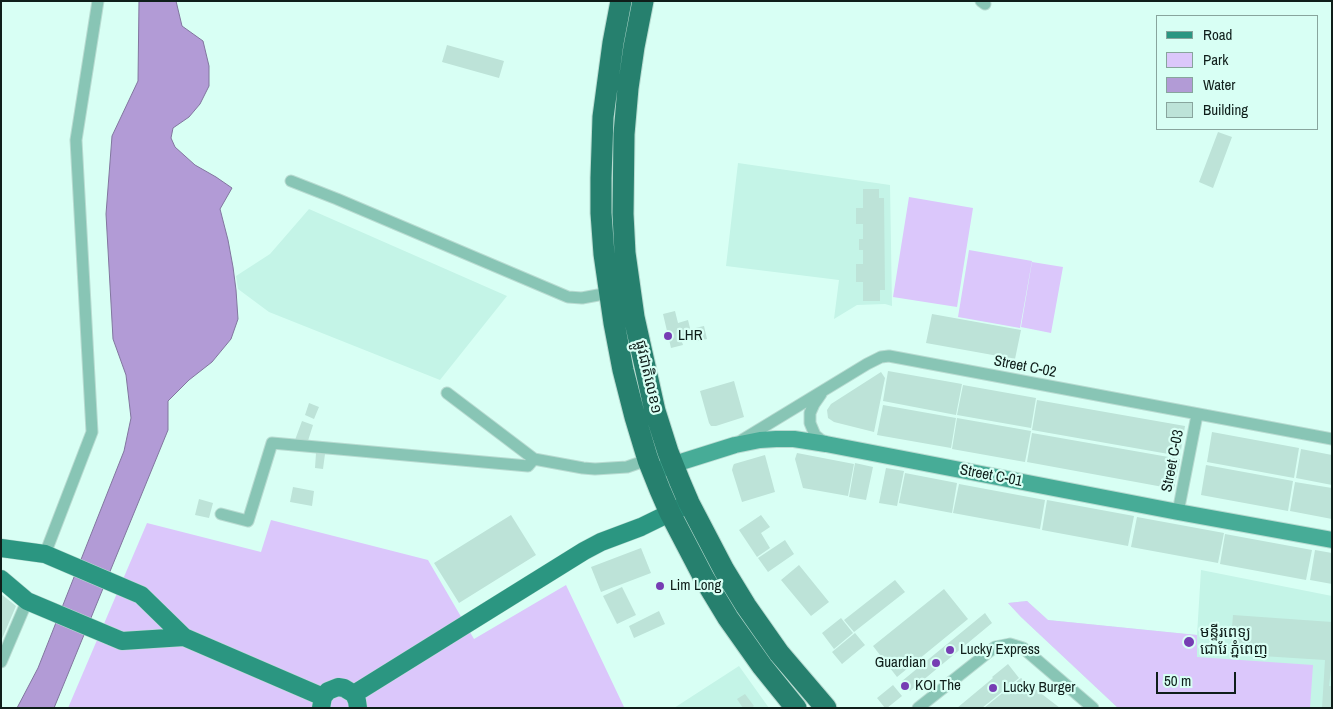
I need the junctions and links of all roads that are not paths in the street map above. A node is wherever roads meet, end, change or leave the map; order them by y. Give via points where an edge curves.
1 (98, 1) edge
2 (621, 1) edge
3 (643, 1) edge
4 (291, 181) dead end
5 (609, 293) junction
6 (826, 388) junction
7 (447, 393) dead end
8 (1197, 415) junction
9 (1332, 439) edge
10 (826, 444) junction
11 (735, 445) junction
12 (670, 458) junction
13 (534, 459) junction
14 (650, 466) junction
15 (689, 503) junction
16 (1178, 512) junction
17 (670, 513) junction
18 (221, 514) dead end
19 (1332, 540) edge
20 (1, 548) edge
21 (51, 556) junction
22 (1, 578) edge
23 (32, 603) junction
24 (184, 637) junction
25 (1, 662) edge
26 (356, 701) edge
27 (322, 702) edge
28 (796, 708) edge
29 (826, 708) edge
30 (918, 708) edge
31 (1093, 708) edge

1 - 21 street via 76,140 92,432
2 - 5 highway, ផ្លូវជាតិលេខ១ via 606,86 602,138 601,213
3 - 12 highway, ផ្លូវជាតិលេខ១ via 628,88 622,179 626,262 634,317 655,411
4 - 5 street via 568,297
5 - 14 highway, ផ្លូវជាតិលេខ១ via 623,370
6 - 8 street, Street C-02 via 881,357 890,356
6 - 10 street via 814,404 810,423 815,435
6 - 11 street, Street C-02
7 - 13 street
8 - 9 street, Street C-02
8 - 16 street, Street C-03
10 - 11 street, Street C-01 via 776,439
10 - 16 street, Street C-01
11 - 12 street, Street C-01
12 - 14 street, Street C-01
12 - 15 highway, ផ្លូវជាតិលេខ១
13 - 14 street via 595,469
13 - 18 street via 528,466 272,443 248,521
14 - 17 highway, ផ្លូវជាតិលេខ១
15 - 17 main road
15 - 29 highway, ផ្លូវជាតិលេខ១ via 746,606
16 - 19 street, Street C-01
17 - 26 main road via 584,551
17 - 28 highway, ផ្លូវជាតិលេខ១ via 728,618
20 - 21 main road
21 - 24 main road via 141,595
22 - 23 main road
23 - 24 main road via 122,641
23 - 25 street
24 - 27 main road
26 - 27 main road via 344,688 338,687 328,691
30 - 31 street via 995,647 1010,644 1023,648

